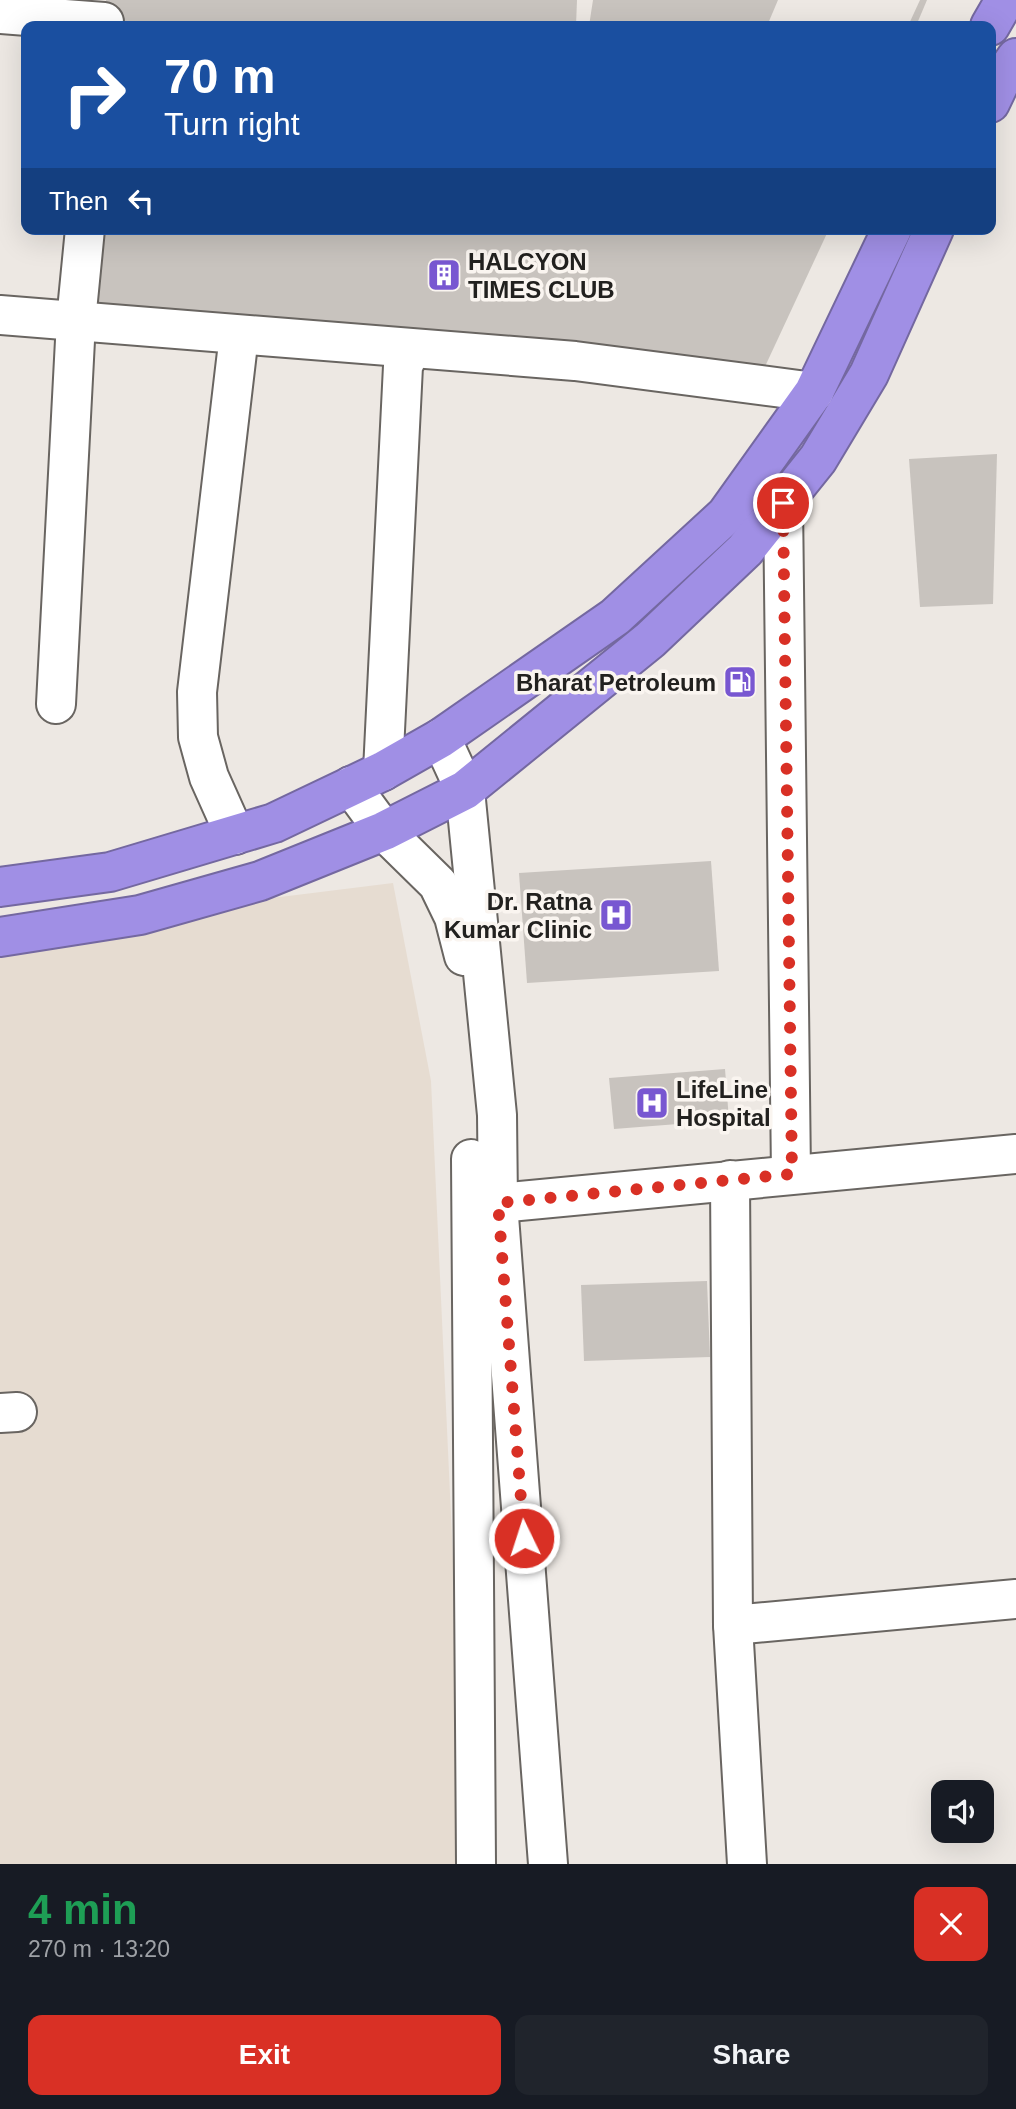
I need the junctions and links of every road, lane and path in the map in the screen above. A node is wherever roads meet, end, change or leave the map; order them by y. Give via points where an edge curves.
1 (0, 14) edge
2 (105, 16) edge
3 (1016, 58) edge
4 (996, 89) edge
5 (84, 235) edge
6 (889, 235) edge
7 (931, 235) edge
8 (0, 315) edge
9 (76, 321) junction
10 (239, 335) junction
11 (411, 349) junction
12 (814, 392) junction
13 (783, 503) junction
14 (56, 704) dead end
15 (441, 738) junction
16 (367, 779) junction
17 (465, 790) junction
18 (384, 831) junction
19 (235, 835) junction
20 (0, 887) edge
21 (0, 937) edge
22 (1016, 1154) edge
23 (792, 1174) junction
24 (730, 1180) junction
25 (498, 1203) junction
26 (1016, 1599) edge
27 (733, 1625) junction
28 (476, 1864) edge
29 (548, 1864) edge
30 (747, 1864) edge

1 - 2 street
3 - 4 highway
5 - 9 street
6 - 12 highway
7 - 13 highway via 869,374 818,459
8 - 9 street
9 - 10 street
9 - 14 street
10 - 11 street
10 - 19 street via 197,692 198,737 209,777
11 - 12 street via 575,361
11 - 16 street via 403,366
12 - 15 highway via 716,524 615,617
13 - 17 highway via 745,550 650,640
13 - 23 street
15 - 16 highway
15 - 17 street
16 - 18 street
16 - 19 highway via 274,823
17 - 18 highway
17 - 25 street via 497,1115
18 - 21 highway via 304,865 140,915
18 - 28 street via 438,884 454,916 467,966
19 - 20 highway via 110,872
22 - 23 street
23 - 24 street
24 - 25 street
24 - 27 street
25 - 29 street
26 - 27 street
27 - 30 street

